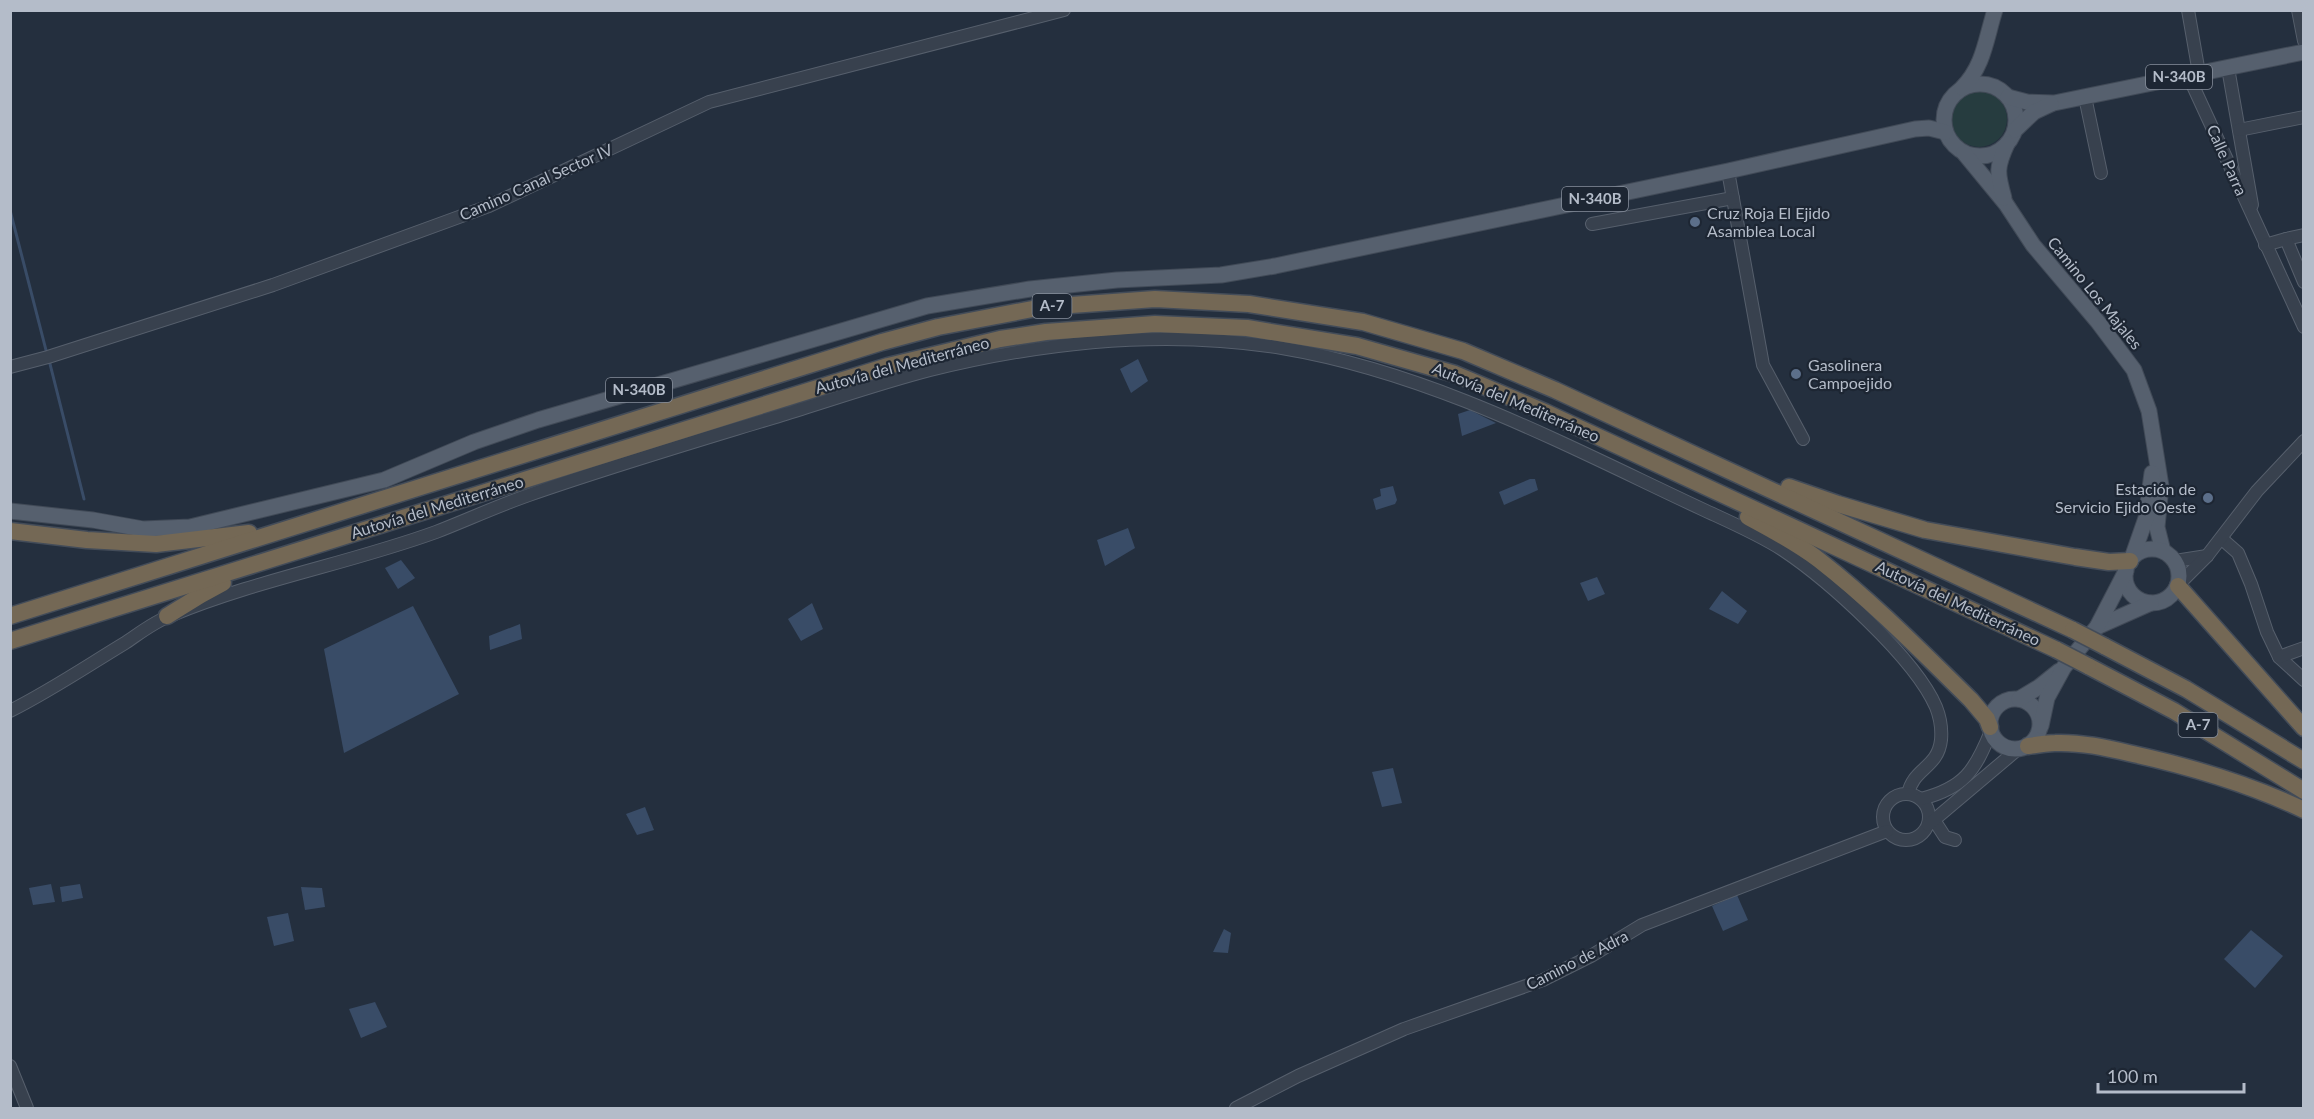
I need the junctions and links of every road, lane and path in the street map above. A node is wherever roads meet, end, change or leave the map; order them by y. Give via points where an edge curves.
1 (1064, 10) edge
2 (1995, 10) edge
3 (2188, 10) edge
4 (2298, 10) edge
5 (2304, 41) edge
6 (2304, 52) edge
7 (1983, 55) junction
8 (2228, 68) junction
9 (2194, 74) junction
10 (1962, 88) junction
11 (2002, 92) junction
12 (2085, 97) junction
13 (2054, 103) junction
14 (1944, 112) junction
15 (2304, 117) edge
16 (1915, 129) junction
17 (2014, 130) junction
18 (2239, 130) junction
19 (1945, 132) junction
20 (2007, 144) junction
21 (1964, 153) junction
22 (1728, 171) junction
23 (2101, 173) dead end
24 (1733, 198) junction
25 (2006, 204) junction
26 (1592, 224) dead end
27 (2255, 224) junction
28 (2304, 236) edge
29 (2286, 239) junction
30 (2265, 245) junction
31 (2304, 282) edge
32 (2304, 327) edge
33 (10, 367) edge
34 (1648, 432) junction
35 (1803, 438) dead end
36 (2304, 441) edge
37 (2154, 446) junction
38 (1638, 454) junction
39 (10, 511) edge
40 (323, 518) junction
41 (10, 531) edge
42 (2222, 538) junction
43 (2163, 551) junction
44 (288, 555) junction
45 (2207, 556) junction
46 (2175, 561) junction
47 (2129, 564) junction
48 (2178, 585) junction
49 (2151, 603) junction
50 (10, 616) edge
51 (167, 616) junction
52 (2097, 627) junction
53 (10, 641) edge
54 (2304, 648) edge
55 (2279, 657) junction
56 (2064, 668) junction
57 (2304, 680) edge
58 (2019, 699) junction
59 (10, 711) edge
60 (2041, 726) junction
61 (2304, 728) edge
62 (1990, 729) junction
63 (2023, 748) junction
64 (2304, 761) edge
65 (2304, 791) edge
66 (1908, 794) junction
67 (1921, 799) junction
68 (2304, 810) edge
69 (1931, 823) junction
70 (1887, 831) junction
71 (1955, 840) dead end
72 (10, 1066) edge
73 (27, 1108) edge
74 (1236, 1108) edge

1 - 33 street, Camino Canal Sector IV via 710,102 489,206 273,285
2 - 7 main road
3 - 9 street, Calle Parra
4 - 5 street
6 - 8 main road, N-340B
7 - 10 main road via 1976,72
7 - 11 main road via 1987,74
8 - 9 main road, N-340B
8 - 18 street
9 - 12 main road, N-340B
9 - 27 street, Calle Parra
10 - 11 main road, N-340B via 1985,84
10 - 14 main road, N-340B via 1947,102
11 - 13 main road, N-340B via 2027,102
11 - 17 main road via 2014,107
12 - 13 main road, N-340B
12 - 23 street
13 - 17 main road, N-340B via 2034,112
14 - 16 main road, N-340B via 1938,119
14 - 19 main road
15 - 18 street
16 - 19 main road, N-340B
16 - 22 main road, N-340B
17 - 20 main road, N-340B
18 - 27 street
19 - 21 main road
20 - 21 main road via 1987,155
20 - 25 main road via 1998,163
21 - 25 main road
22 - 24 street
22 - 39 main road, N-340B via 1275,266 1221,275 1030,289 927,306 538,420 384,480 190,527 143,530
24 - 26 street
24 - 35 street via 1763,365
25 - 37 main road, Camino Los Majales via 2033,245 2134,370 2149,411
27 - 30 street, Calle Parra
28 - 29 street
29 - 30 street
29 - 31 street
30 - 32 street, Calle Parra
34 - 40 highway, Autovía del Mediterráneo / A-7 via 1463,351 1362,322 1249,304 1155,299 1105,302 995,315 882,342
34 - 47 highway via 1838,504 1925,530
34 - 64 highway, Autovía del Mediterráneo / A-7, bridge via 2073,630 2186,689
36 - 42 street via 2257,491
37 - 43 main road, Camino Los Majales via 2161,486 2157,527
37 - 47 main road, Camino Los Majales via 2146,518
38 - 44 highway, Autovía del Mediterráneo / A-7 via 1455,374 1357,346 1247,328 1107,326 1000,339 888,366
38 - 62 highway via 1818,559 1971,700
38 - 65 highway, Autovía del Mediterráneo / A-7, bridge via 2057,650 2174,711
40 - 41 highway via 247,533 156,543
40 - 50 highway, Autovía del Mediterráneo / A-7
42 - 45 street
42 - 55 street via 2238,553
43 - 46 main road
43 - 47 main road via 2146,549
44 - 51 highway via 201,595
44 - 53 highway, Autovía del Mediterráneo / A-7
45 - 46 street
45 - 48 street
46 - 48 main road via 2179,568
47 - 49 main road via 2129,589 2134,596
47 - 52 main road, Camino Los Majales
48 - 49 main road via 2167,599
48 - 61 highway
49 - 52 main road
51 - 59 street
51 - 66 street via 431,534 630,461 928,371 1001,355 1137,340 1277,347 1351,362 1420,383 1508,418 1782,549 1865,619 1917,674 1935,704 1940,720 1940,749 1911,781
52 - 56 main road, Camino Los Majales
54 - 55 street
55 - 57 street
56 - 58 main road
56 - 60 main road via 2047,698
58 - 60 main road via 2037,711
58 - 62 main road via 1998,706
60 - 63 main road via 2039,734
62 - 63 main road via 2004,747
62 - 67 street via 1975,767 1941,794
63 - 68 highway via 2055,743 2090,745 2158,759 2221,776
63 - 69 street
66 - 67 street
66 - 70 street via 1893,798 1884,809 1882,817
67 - 69 street
69 - 70 street via 1912,840 1898,840
69 - 71 street via 1945,837
70 - 74 street, Camino de Adra via 1652,921 1543,980 1404,1029
72 - 73 street

